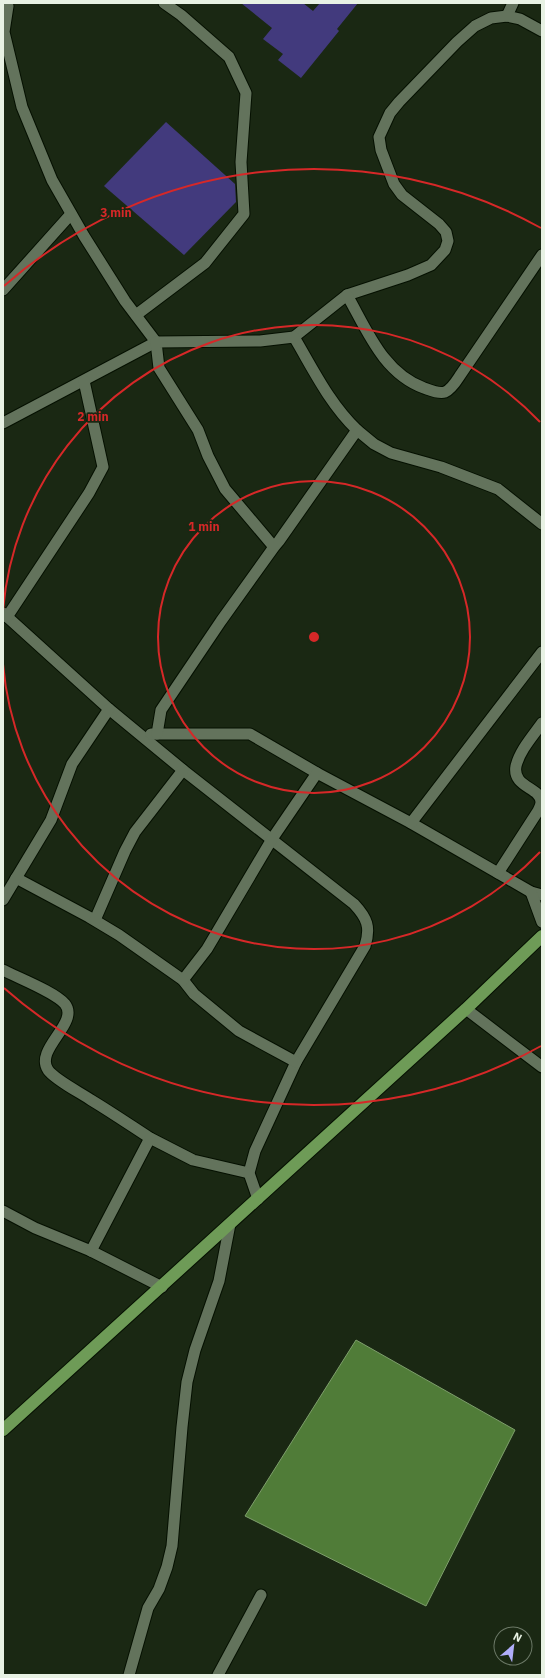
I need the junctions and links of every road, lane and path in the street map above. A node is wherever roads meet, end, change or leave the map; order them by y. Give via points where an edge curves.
1 (164, 3) edge
2 (513, 3) edge
3 (7, 7) edge
4 (507, 16) junction
5 (542, 31) edge
6 (71, 214) junction
7 (542, 254) edge
8 (3, 290) edge
9 (347, 295) junction
10 (136, 315) junction
11 (294, 336) junction
12 (156, 342) junction
13 (84, 381) junction
14 (3, 423) edge
15 (357, 430) junction
16 (542, 524) edge
17 (274, 547) junction
18 (5, 615) edge
19 (542, 652) edge
20 (109, 709) junction
21 (542, 723) edge
22 (141, 734) junction
23 (157, 734) junction
24 (183, 770) junction
25 (317, 773) junction
26 (411, 823) junction
27 (272, 839) junction
28 (498, 873) junction
29 (16, 878) junction
30 (531, 892) junction
31 (542, 895) edge
32 (3, 900) edge
33 (94, 920) junction
34 (542, 922) edge
35 (542, 936) edge
36 (3, 970) edge
37 (183, 980) junction
38 (466, 1009) junction
39 (296, 1062) junction
40 (542, 1067) edge
41 (150, 1138) junction
42 (249, 1173) junction
43 (258, 1198) junction
44 (3, 1211) edge
45 (230, 1224) junction
46 (91, 1251) junction
47 (162, 1287) junction
48 (3, 1430) edge
49 (261, 1595) dead end
50 (129, 1675) edge
51 (218, 1675) edge

1 - 10 street via 229,56 246,94 241,162 244,214 205,263
2 - 4 street
3 - 6 street via 4,32 22,107 52,180
4 - 5 street via 520,19
4 - 9 street via 491,18 475,26 457,42 399,102 390,113 379,137 381,150 394,184 402,195 446,232 448,241 445,250 431,265 422,270
6 - 8 street
6 - 10 street
7 - 9 street via 461,374 445,392 437,393 402,377 379,351
9 - 11 street
10 - 12 street
11 - 12 street via 260,341
11 - 15 street via 331,401
12 - 13 street
12 - 17 street via 159,368 198,430 225,489
13 - 14 street
13 - 18 street via 103,467 89,493
15 - 16 street via 374,444 391,453 441,467 498,489
15 - 17 street
17 - 23 street via 161,710
18 - 20 street
19 - 26 street
20 - 22 street
20 - 29 street via 72,764 51,820
21 - 28 street via 516,766 519,781 539,797 541,802 538,811
22 - 23 street
22 - 24 street
23 - 25 street via 250,734
24 - 27 street
24 - 33 street via 135,832
25 - 26 street
25 - 27 street
26 - 28 street
27 - 37 street via 207,948
27 - 39 street via 354,904 368,924 369,934 365,946
28 - 30 street
29 - 32 street
29 - 33 street
30 - 31 street
30 - 34 street
33 - 37 street
35 - 38 main road
36 - 41 street via 65,1004 68,1013 45,1062 48,1070
37 - 39 street via 194,994 231,1026
38 - 40 street
38 - 43 main road
39 - 42 street via 255,1151
41 - 42 street via 193,1160
41 - 46 street
42 - 43 street
43 - 45 main road
44 - 46 street via 51,1236
45 - 47 main road
45 - 50 street via 219,1281 195,1350 187,1382 172,1546 159,1589 148,1608
46 - 47 street
47 - 48 main road
49 - 51 street

